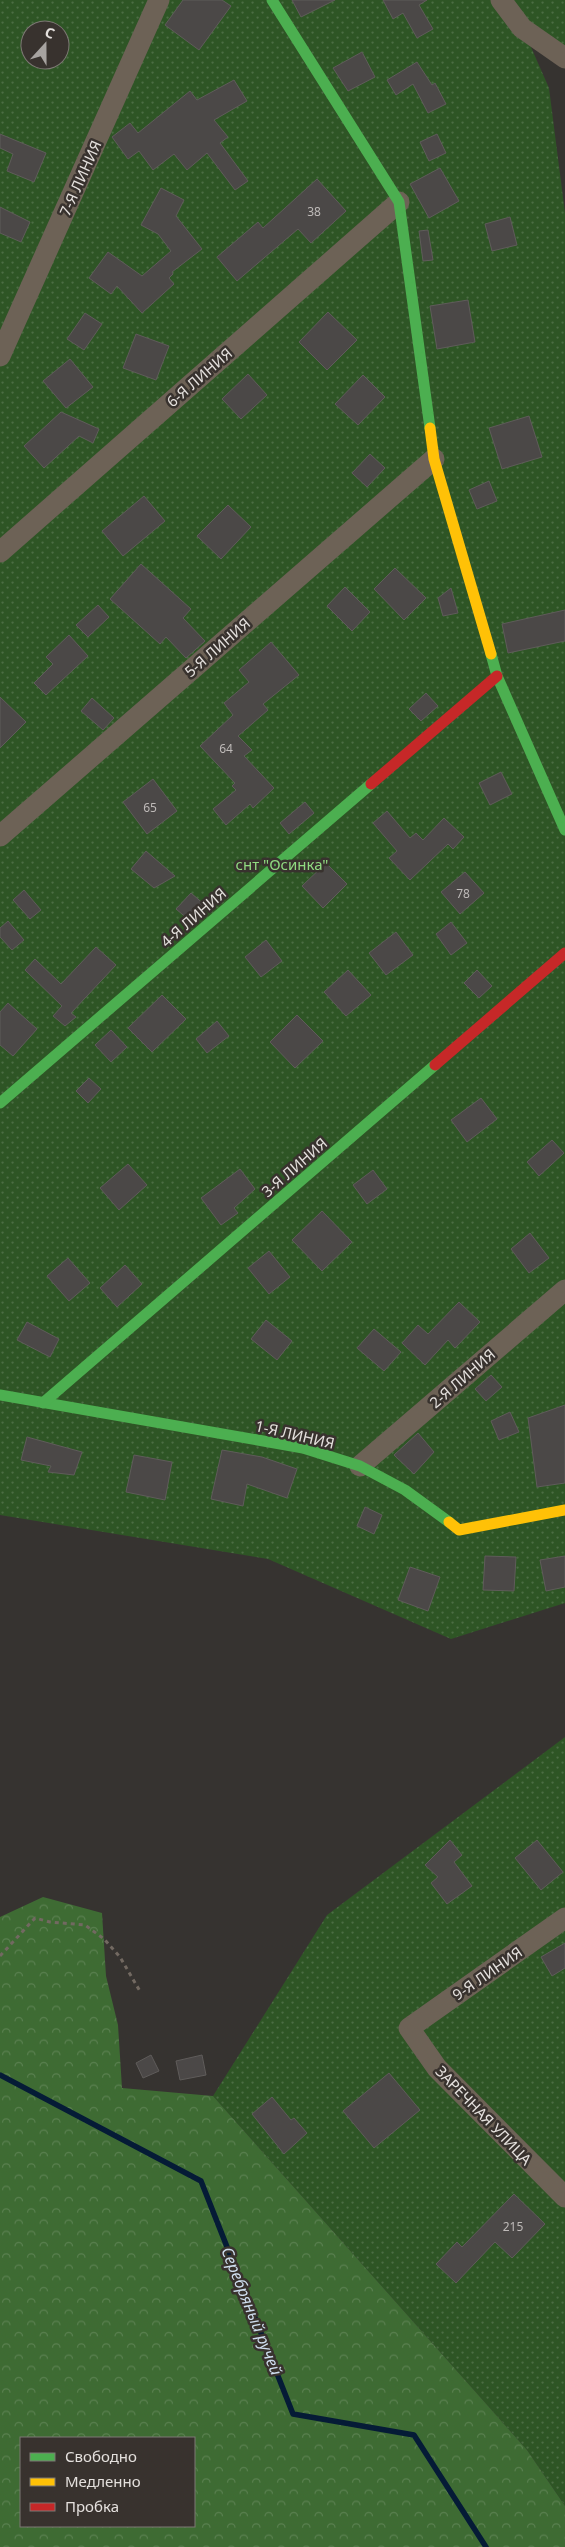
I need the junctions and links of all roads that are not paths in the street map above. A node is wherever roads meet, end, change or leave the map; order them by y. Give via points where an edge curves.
1 (159, 0) edge
2 (272, 0) edge
3 (500, 0) edge
4 (565, 58) edge
5 (399, 202) junction
6 (0, 356) edge
7 (434, 459) junction
8 (0, 552) edge
9 (497, 676) junction
10 (565, 830) edge
11 (0, 836) edge
12 (565, 953) edge
13 (0, 1103) edge
14 (565, 1290) edge
15 (0, 1395) edge
16 (43, 1403) junction
17 (360, 1466) junction
18 (565, 1510) edge
19 (565, 1918) edge
20 (409, 2028) joint
21 (565, 2197) edge

1 - 6 street, 7-Я ЛИНИЯ
2 - 5 street
3 - 4 street via 522,28
5 - 7 street
5 - 8 street, 6-Я ЛИНИЯ
7 - 9 street
7 - 11 street, 5-Я ЛИНИЯ
9 - 10 street
9 - 13 street, 4-Я ЛИНИЯ
12 - 16 street, 3-Я ЛИНИЯ
14 - 17 street, 2-Я ЛИНИЯ
15 - 16 street, 1-Я ЛИНИЯ
16 - 17 street, 1-Я ЛИНИЯ via 303,1448
17 - 18 street, 1-Я ЛИНИЯ via 405,1490 459,1530
19 - 20 street, 9-Я ЛИНИЯ
20 - 21 street, ЗАРЕЧНАЯ УЛИЦА via 437,2068

